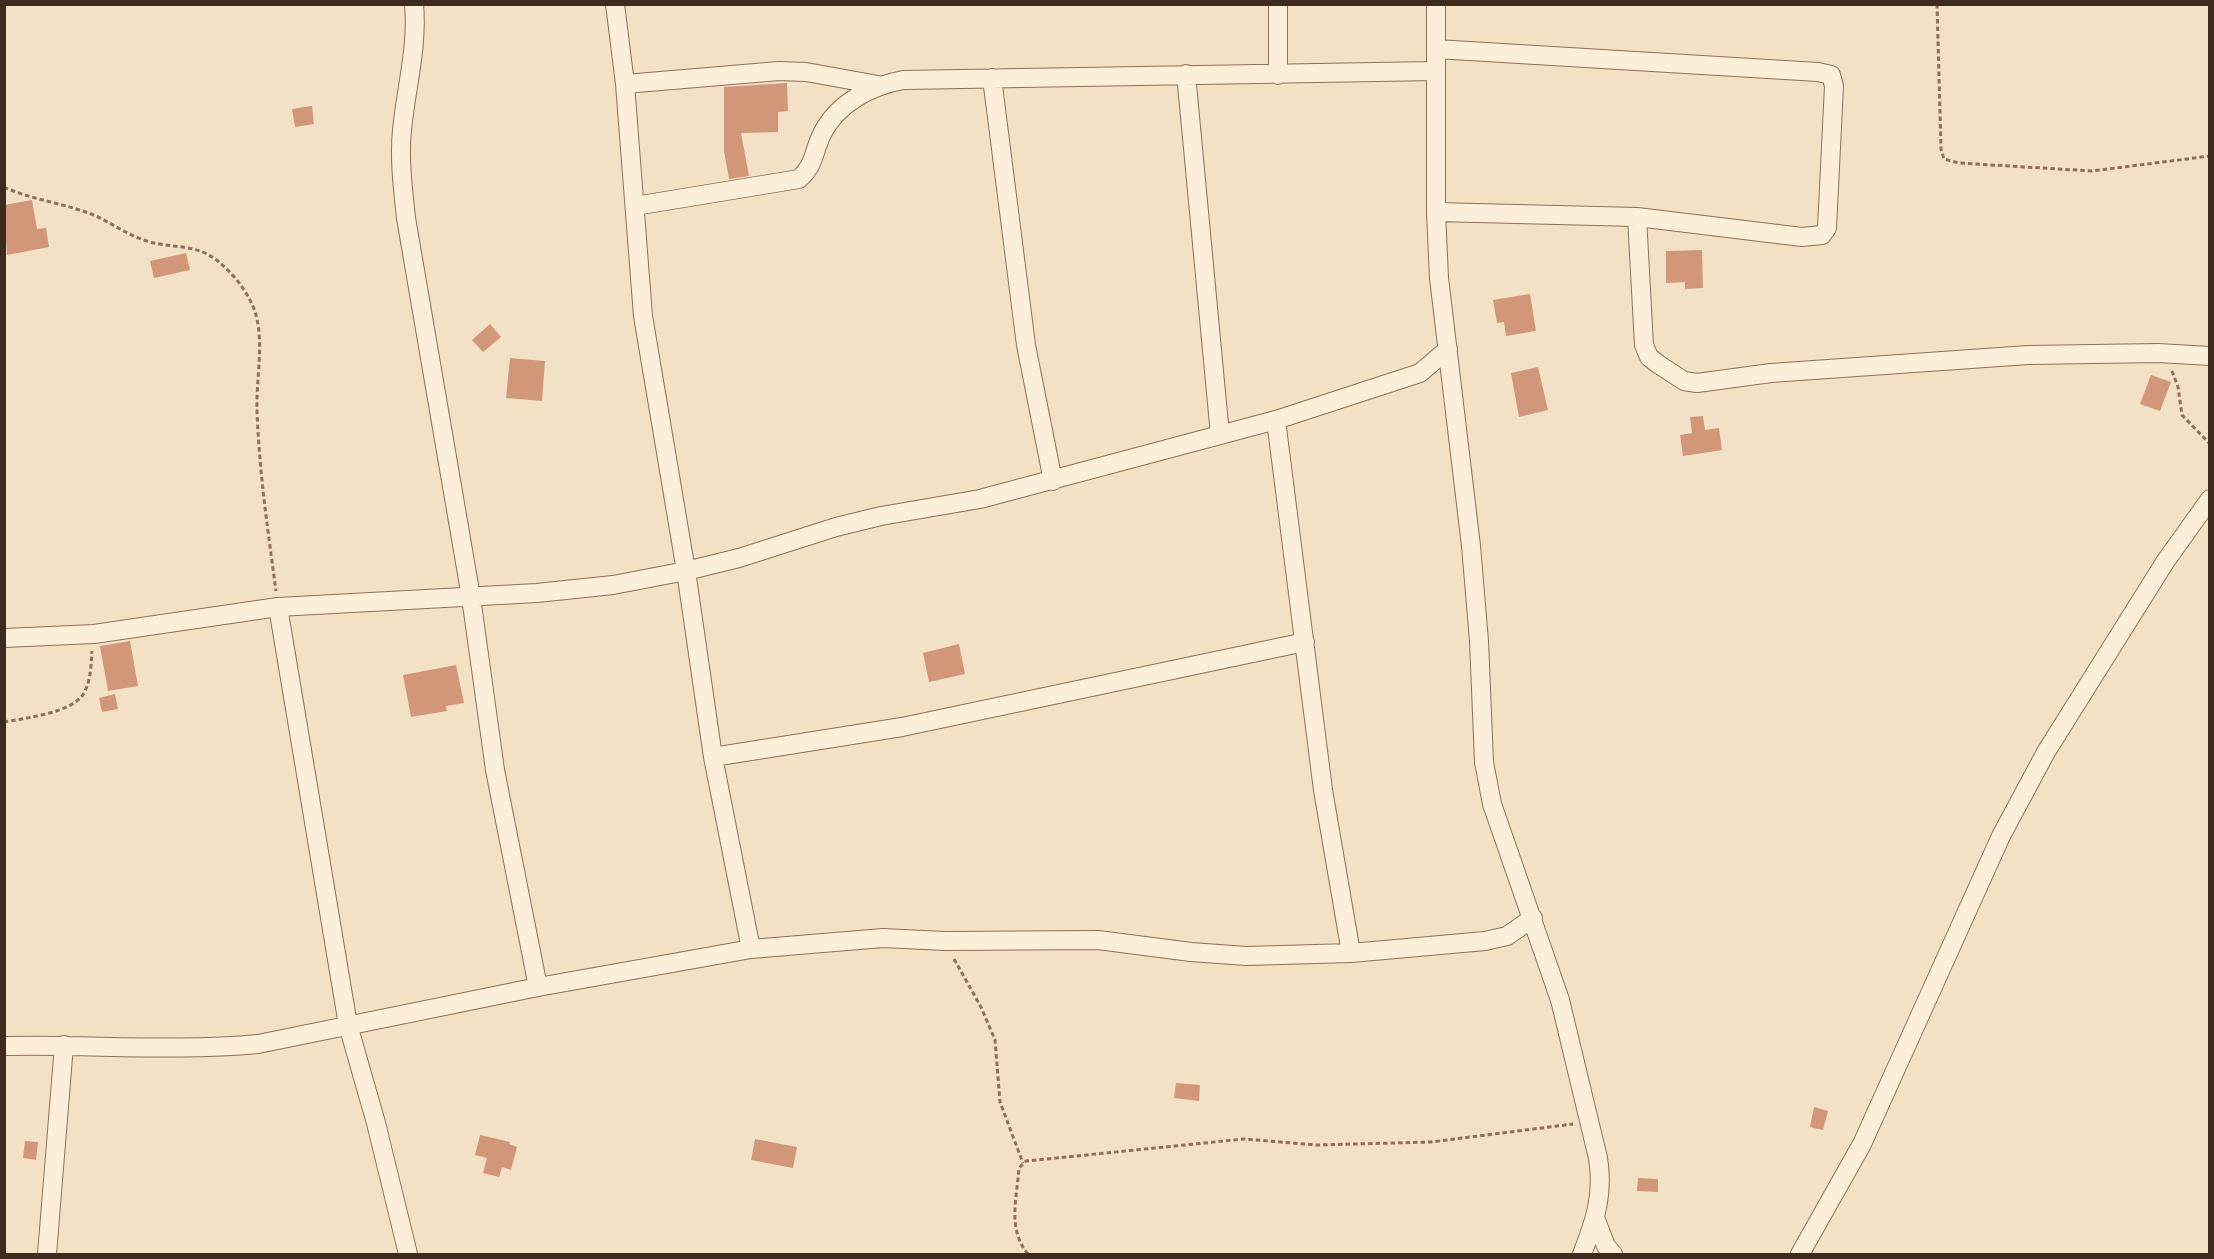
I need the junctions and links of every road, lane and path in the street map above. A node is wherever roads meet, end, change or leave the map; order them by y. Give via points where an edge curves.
1 (414, 4) edge
2 (615, 4) edge
3 (1278, 4) edge
4 (1436, 4) edge
5 (1937, 4) edge
6 (1436, 49) junction
7 (1435, 71) junction
8 (1186, 74) junction
9 (1278, 75) junction
10 (992, 78) junction
11 (625, 84) junction
12 (878, 84) junction
13 (2210, 156) edge
14 (4, 187) edge
15 (635, 206) junction
16 (1436, 212) junction
17 (1637, 217) junction
18 (1448, 349) junction
19 (2158, 353) junction
20 (2210, 356) edge
21 (1276, 420) junction
22 (1220, 435) junction
23 (2210, 444) edge
24 (1053, 481) junction
25 (2210, 499) edge
26 (686, 572) junction
27 (471, 597) junction
28 (278, 607) junction
29 (94, 634) junction
30 (4, 638) edge
31 (1305, 642) junction
32 (4, 722) edge
33 (713, 757) junction
34 (1533, 918) junction
35 (945, 941) junction
36 (751, 949) junction
37 (1351, 953) junction
38 (538, 987) junction
39 (348, 1025) junction
40 (63, 1045) junction
41 (4, 1046) edge
42 (1590, 1122) junction
43 (1023, 1162) junction
44 (1596, 1220) junction
45 (47, 1254) edge
46 (408, 1254) edge
47 (1028, 1254) edge
48 (1582, 1254) edge
49 (1613, 1254) edge
50 (1800, 1254) edge

1 - 27 street via 413,52 402,130 405,208
2 - 11 street
3 - 9 street
4 - 6 street
5 - 13 path via 1944,159 2092,171
6 - 7 street
6 - 17 street via 1708,63 1831,75 1834,86 1827,228 1822,235 1802,237
7 - 9 street
7 - 16 street
8 - 9 street
8 - 10 street
8 - 22 street
10 - 12 street
10 - 24 street via 1026,345
11 - 12 street via 779,71
11 - 15 street
12 - 15 street via 830,119 810,169 800,179
14 - 28 path via 90,213 142,240 208,254 222,264 249,298 259,333 257,410
15 - 26 street via 643,316
16 - 17 street
16 - 18 street
17 - 19 street via 1644,345 1648,357 1684,381 2028,355
18 - 21 street via 1420,373
18 - 34 street via 1479,641 1484,762 1492,804
19 - 20 street
19 - 23 path via 2176,378 2182,415
21 - 22 street
21 - 31 street
22 - 24 street
24 - 26 street via 980,499 880,516
25 - 50 street via 2164,562 2046,752 2001,836 1862,1144
26 - 27 street via 613,585
26 - 33 street
27 - 28 street
27 - 38 street via 495,770
28 - 29 street
28 - 39 street
29 - 30 street
29 - 32 path via 89,681 83,696 60,709
31 - 33 street via 902,728
31 - 37 street via 1323,790
33 - 36 street
34 - 37 street via 1507,936 1485,941
34 - 42 street via 1560,1000
35 - 36 street via 883,938
35 - 37 street via 1098,940 1246,956
35 - 43 path via 992,1032 1004,1117
36 - 38 street
38 - 39 street
39 - 40 street via 258,1044 216,1048
39 - 46 street
40 - 41 street
40 - 45 street
42 - 43 path via 1431,1142 1316,1145 1244,1139
42 - 44 street via 1602,1180
43 - 47 path via 1016,1198 1016,1234
44 - 48 street
44 - 49 street

